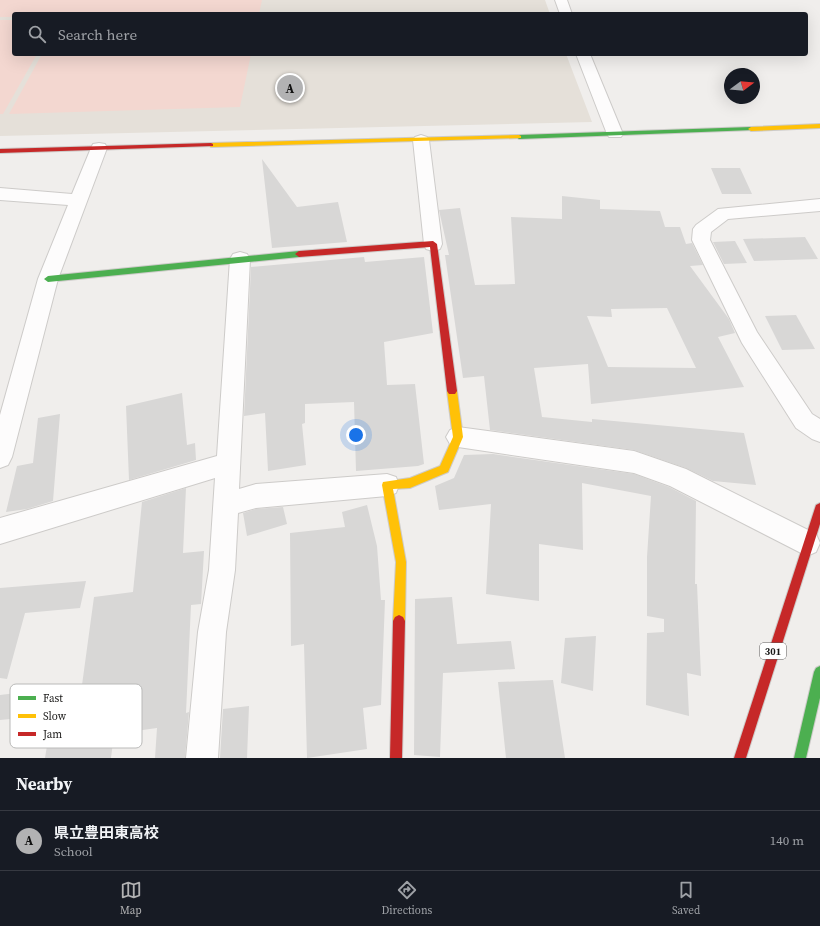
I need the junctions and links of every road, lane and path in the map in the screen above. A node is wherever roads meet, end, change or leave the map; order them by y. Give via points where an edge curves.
1 (561, 0) edge
2 (565, 12) edge
3 (584, 56) edge
4 (820, 126) edge
5 (615, 134) junction
6 (421, 140) junction
7 (99, 148) junction
8 (0, 151) edge
9 (0, 194) edge
10 (78, 200) junction
11 (820, 205) edge
12 (433, 244) junction
13 (240, 259) junction
14 (48, 279) junction
15 (820, 432) edge
16 (458, 437) junction
17 (0, 458) edge
18 (229, 463) junction
19 (387, 485) junction
20 (226, 504) junction
21 (820, 508) edge
22 (0, 531) edge
23 (807, 543) junction
24 (820, 672) edge
25 (814, 731) edge
26 (202, 758) edge
27 (396, 758) edge
28 (740, 758) edge
29 (800, 758) edge

1 - 2 street
3 - 5 street
4 - 5 main road
5 - 6 main road
6 - 7 main road
6 - 12 street
7 - 8 main road
7 - 10 street
9 - 10 street
10 - 14 street
11 - 15 street via 724,213 702,228 701,240 749,337 804,421
12 - 13 main road
12 - 16 main road
13 - 14 main road
13 - 18 street
14 - 17 street
16 - 19 main road via 444,469 410,483
16 - 23 street via 634,462 677,477
18 - 20 street
18 - 22 street
19 - 20 street via 256,496
19 - 27 main road via 401,562
20 - 26 street via 222,570 212,632
21 - 23 main road, 301
23 - 28 main road, 301
24 - 25 main road
25 - 29 main road

